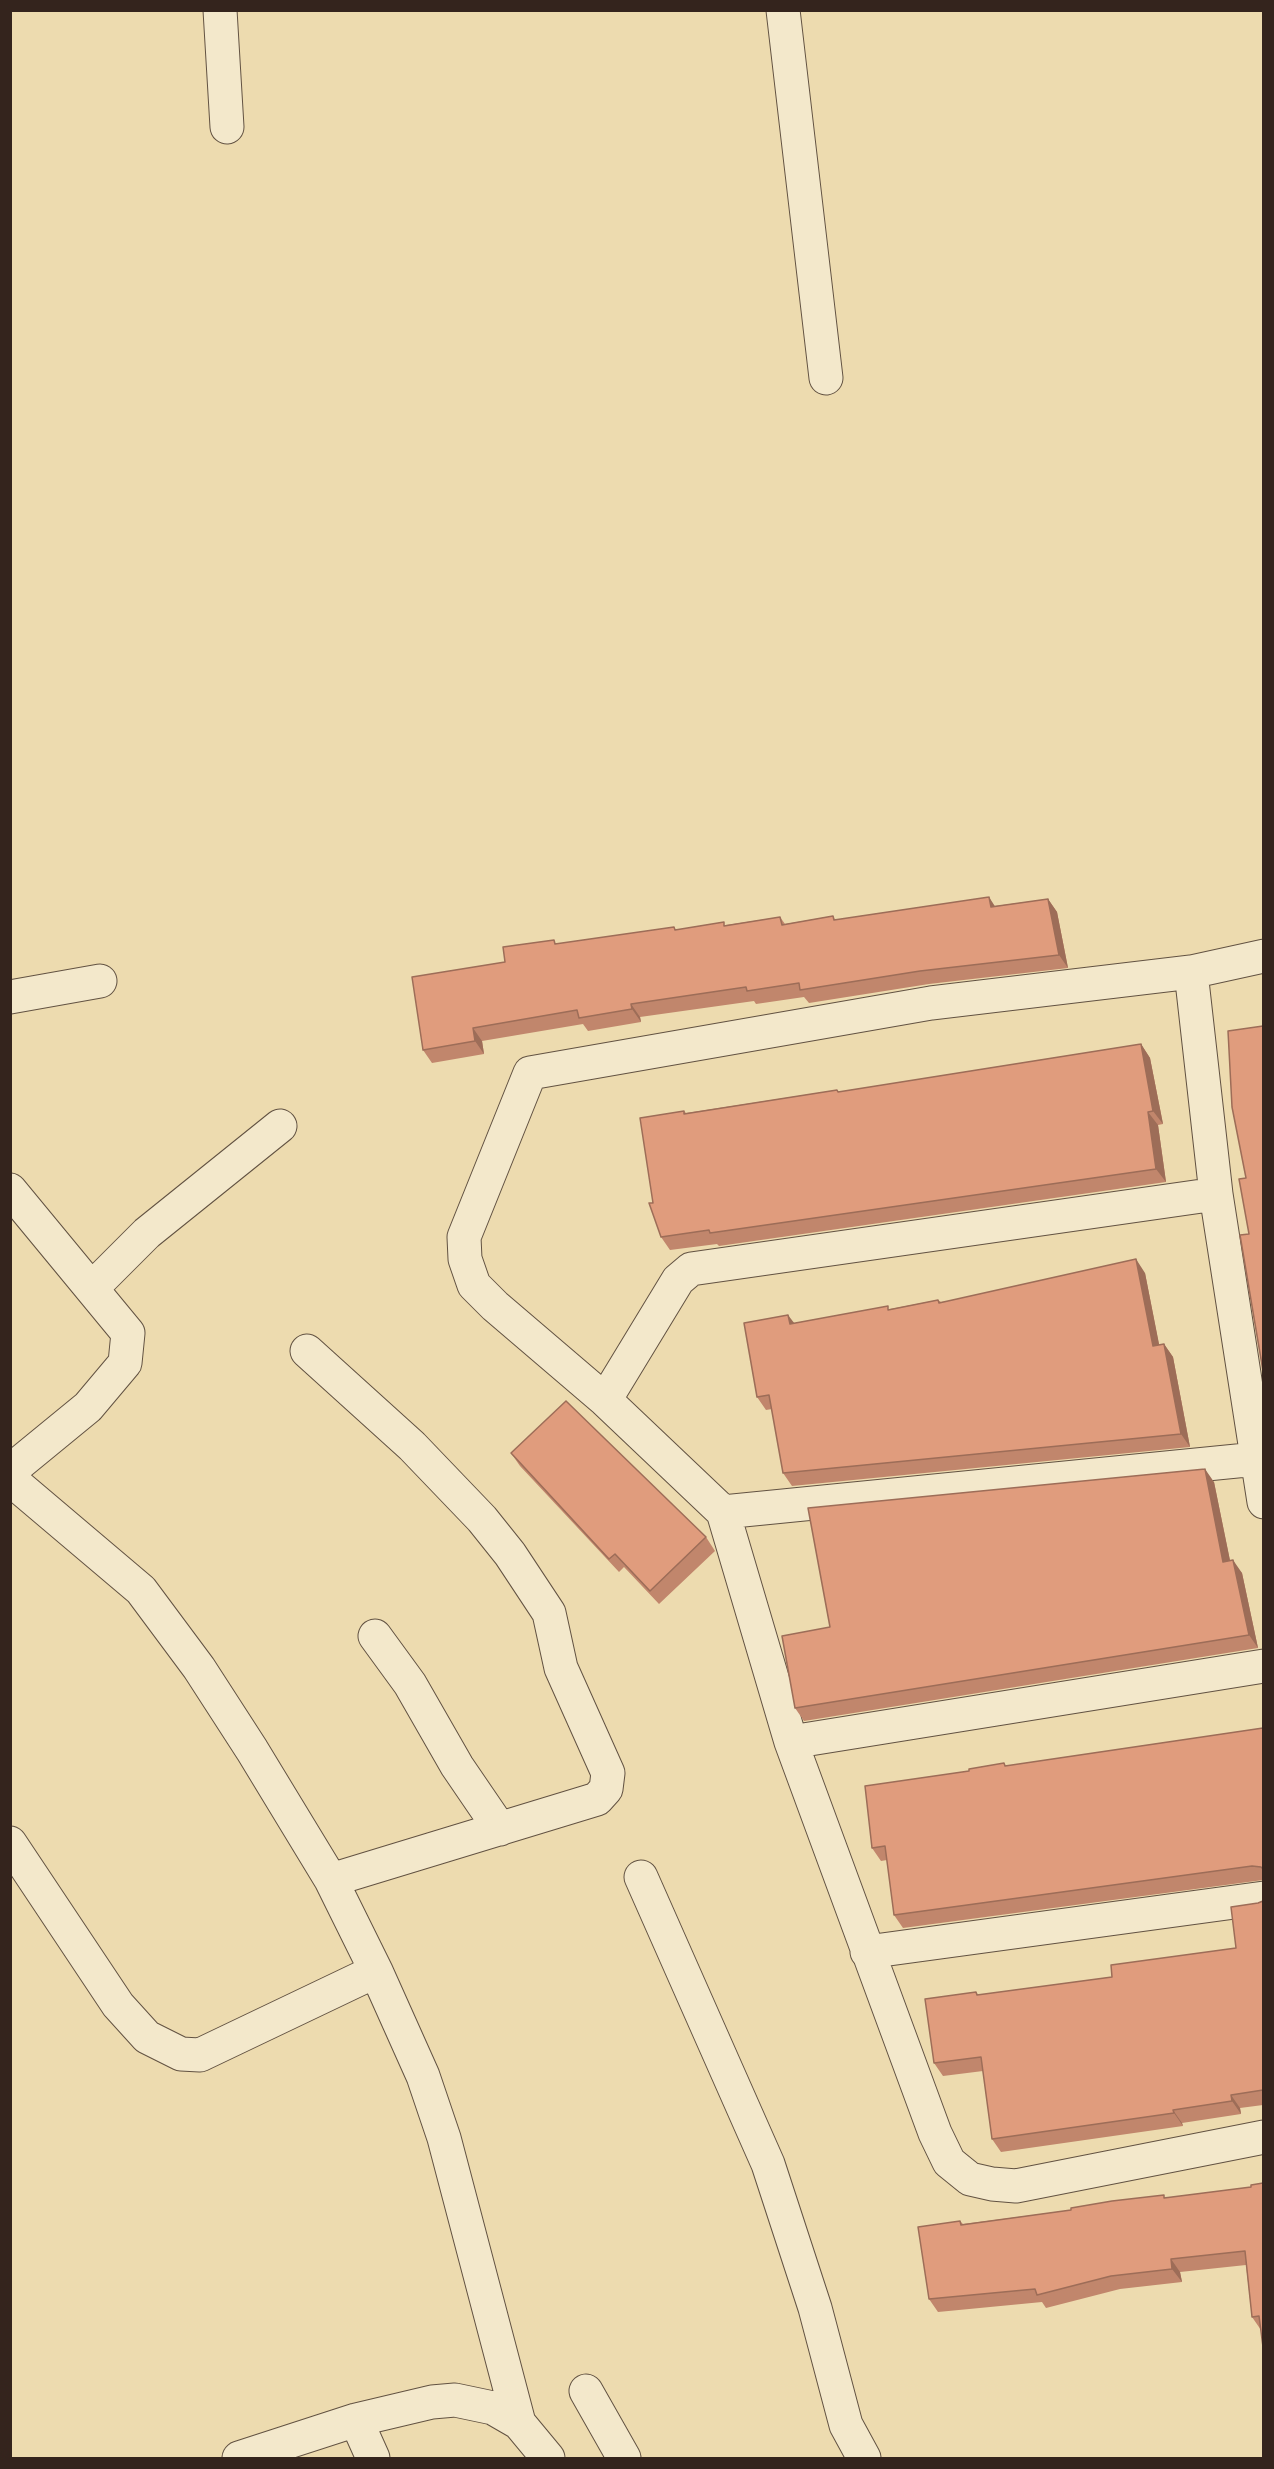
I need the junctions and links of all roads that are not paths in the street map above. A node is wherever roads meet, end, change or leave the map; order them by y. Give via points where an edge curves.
1 (220, 10) edge
2 (783, 10) edge
3 (227, 127) dead end
4 (826, 378) dead end
5 (1263, 956) edge
6 (1191, 972) junction
7 (100, 981) dead end
8 (10, 997) edge
9 (280, 1126) dead end
10 (10, 1190) edge
11 (1216, 1194) junction
12 (93, 1288) junction
13 (308, 1351) dead end
14 (605, 1400) junction
15 (1257, 1459) junction
16 (10, 1471) edge
17 (10, 1479) edge
18 (1263, 1503) edge
19 (723, 1512) junction
20 (375, 1636) dead end
21 (1263, 1666) edge
22 (791, 1742) junction
23 (500, 1828) junction
24 (10, 1843) edge
25 (641, 1877) dead end
26 (330, 1880) junction
27 (1263, 1898) edge
28 (867, 1952) junction
29 (376, 1971) junction
30 (1263, 2137) edge
31 (586, 2391) dead end
32 (356, 2420) junction
33 (532, 2447) edge
34 (239, 2458) edge
35 (373, 2458) edge
36 (624, 2458) edge
37 (864, 2458) edge

1 - 3 street
2 - 4 street
5 - 6 street
6 - 11 street
6 - 14 street via 931,1003 530,1073 464,1237 465,1259 474,1286
7 - 8 street
9 - 12 street via 147,1233
10 - 12 street
11 - 14 street via 691,1269 678,1280
11 - 15 street
12 - 16 street via 129,1333 125,1363 88,1407
13 - 23 street via 412,1446 482,1519 549,1612 561,1668 608,1773 606,1789 597,1799
14 - 19 street
15 - 18 street
15 - 19 street
17 - 26 street via 141,1590 205,1677
19 - 22 street
20 - 23 street via 410,1684 456,1766
21 - 22 street
22 - 28 street
23 - 26 street
24 - 29 street via 118,2005 147,2037 181,2054 200,2055
25 - 37 street via 768,2164 815,2308 846,2426
26 - 29 street
27 - 28 street
28 - 30 street via 935,2133 949,2162 970,2179 1016,2186
29 - 33 street via 423,2076 444,2138
31 - 36 street
32 - 33 street via 455,2400 494,2408
32 - 34 street
32 - 35 street

